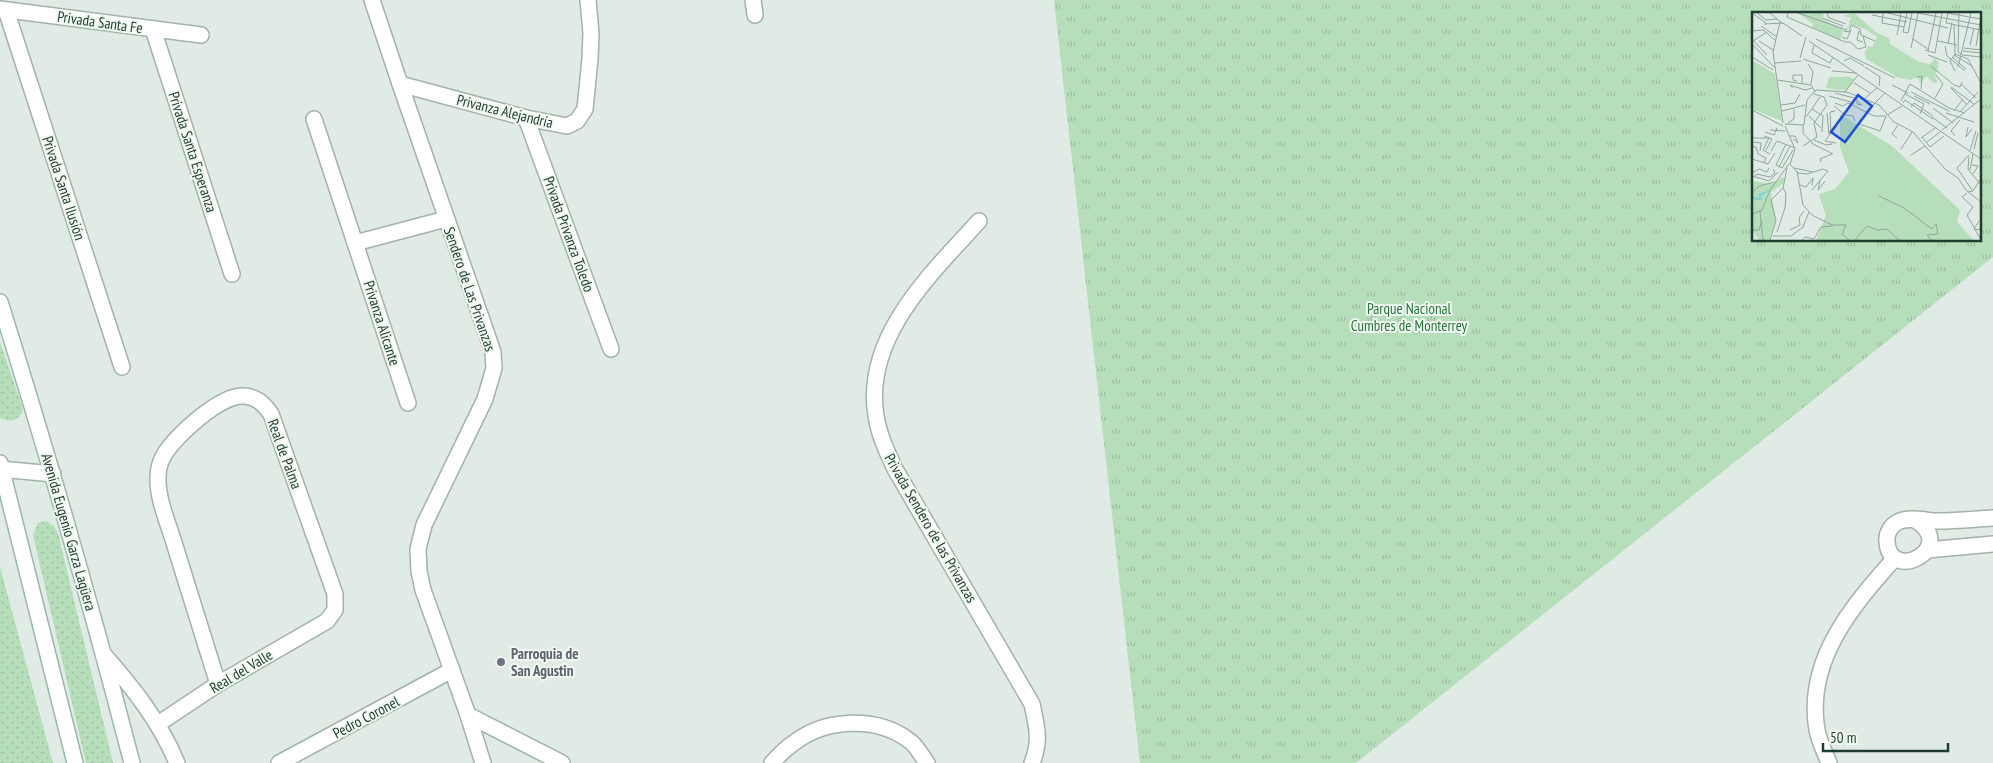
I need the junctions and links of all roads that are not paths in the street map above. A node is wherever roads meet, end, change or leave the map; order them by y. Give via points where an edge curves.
1 (372, 0) edge
2 (588, 0) edge
3 (3, 9) edge
4 (154, 30) junction
5 (201, 35) dead end
6 (400, 84) junction
7 (526, 118) junction
8 (314, 119) dead end
9 (446, 219) junction
10 (979, 221) dead end
11 (355, 243) junction
12 (232, 274) dead end
13 (0, 302) edge
14 (611, 349) dead end
15 (122, 367) dead end
16 (408, 403) dead end
17 (1, 467) edge
18 (53, 474) junction
19 (1993, 518) edge
20 (1915, 520) junction
21 (1993, 544) edge
22 (1927, 550) junction
23 (1895, 558) junction
24 (327, 621) joint
25 (104, 656) junction
26 (452, 670) junction
27 (218, 684) junction
28 (468, 715) junction
29 (158, 724) junction
30 (75, 763) edge
31 (132, 763) edge
32 (177, 763) edge
33 (279, 763) edge
34 (483, 763) edge
35 (562, 763) edge
36 (772, 763) edge
37 (927, 763) edge
38 (1032, 763) edge
39 (1829, 763) edge

1 - 6 street, Sendero de Las Privanzas
2 - 7 street, Privanza Alejandría via 591,42 585,109 577,121 567,126
3 - 4 street, Privada Santa Fe
3 - 15 street, Privada Santa Ilusión
4 - 5 street, Privada Santa Fe
4 - 12 street, Privada Santa Esperanza
6 - 7 street, Privanza Alejandría
6 - 9 street, Sendero de Las Privanzas
7 - 14 street, Privada Privanza Toledo
8 - 11 street, Privanza Alicante
9 - 11 street
9 - 26 street, Sendero de Las Privanzas via 493,352 494,368 477,417 424,525 418,549 423,590
10 - 38 street, Privada Sendero de las Privanzas via 932,274 886,341 874,391 876,415 882,442 894,469 1032,704 1038,727 1038,749
11 - 16 street, Privanza Alicante
13 - 18 street, Avenida Eugenio Garza Lagüera
17 - 18 street
17 - 30 street
18 - 25 street, Avenida Eugenio Garza Lagüera
19 - 20 street
20 - 22 street via 1928,532
20 - 23 street via 1905,519 1889,530 1889,550
21 - 22 street
22 - 23 street via 1913,561
23 - 39 street via 1839,627 1822,666 1815,705 1817,731
24 - 27 street, Real del Valle
24 - 27 street, Real de Palma via 335,610 335,594 271,414 263,402 255,398 231,398 204,414 173,443 164,454 158,478 166,515
25 - 29 street
25 - 31 street, Avenida Eugenio Garza Lagüera
26 - 28 street, Sendero de Las Privanzas
26 - 33 street, Pedro Coronel
27 - 29 street, Real del Valle
28 - 34 street, Sendero de Las Privanzas
28 - 35 street
29 - 32 street
36 - 37 street via 810,733 850,723 892,730 912,742

